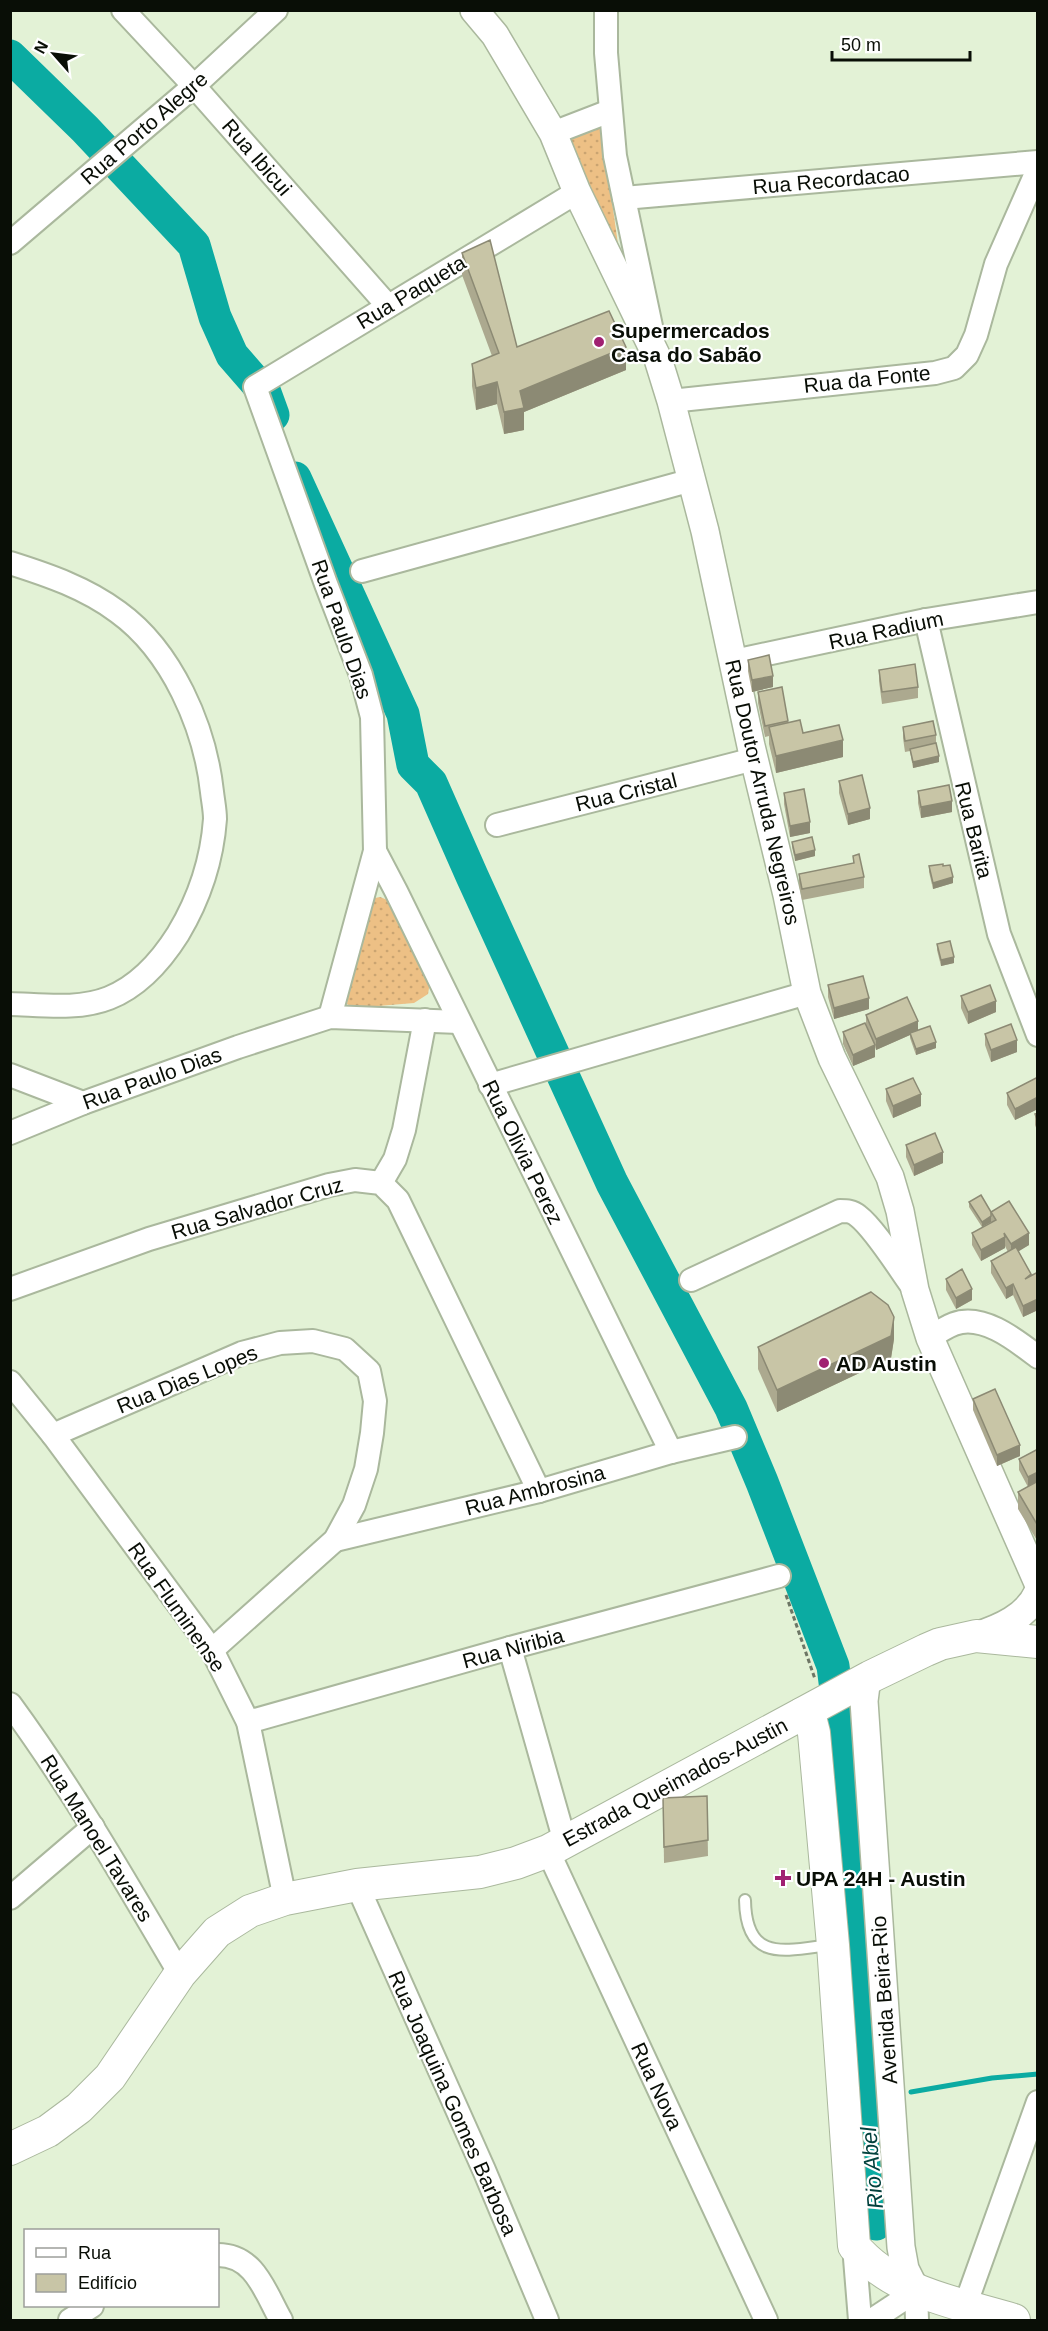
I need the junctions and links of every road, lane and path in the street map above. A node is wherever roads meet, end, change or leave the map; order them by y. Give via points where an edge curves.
1 (123, 10) edge
2 (276, 10) edge
3 (474, 10) edge
4 (606, 10) edge
5 (194, 86) junction
6 (610, 111) junction
7 (552, 133) junction
8 (1038, 162) edge
9 (1038, 169) edge
10 (578, 192) junction
11 (624, 198) junction
12 (10, 243) edge
13 (388, 306) junction
14 (658, 359) junction
15 (256, 387) joint
16 (671, 401) junction
17 (692, 480) junction
18 (10, 563) edge
19 (362, 571) dead end
20 (1038, 602) edge
21 (926, 620) junction
22 (734, 661) junction
23 (754, 759) junction
24 (497, 825) dead end
25 (375, 851) junction
26 (807, 993) junction
27 (10, 1004) edge
28 (330, 1017) junction
29 (424, 1020) junction
30 (459, 1022) junction
31 (1038, 1035) edge
32 (10, 1075) edge
33 (490, 1085) junction
34 (83, 1103) junction
35 (10, 1133) edge
36 (381, 1183) junction
37 (691, 1280) dead end
38 (10, 1289) edge
39 (915, 1290) junction
40 (930, 1338) junction
41 (1038, 1357) edge
42 (10, 1382) edge
43 (53, 1435) junction
44 (735, 1437) dead end
45 (670, 1452) junction
46 (539, 1491) junction
47 (335, 1540) junction
48 (779, 1576) joint
49 (1038, 1583) edge
50 (1038, 1592) edge
51 (976, 1636) junction
52 (1038, 1642) edge
53 (510, 1648) junction
54 (212, 1650) junction
55 (832, 1697) junction
56 (10, 1704) edge
57 (248, 1722) junction
58 (93, 1827) junction
59 (556, 1846) junction
60 (357, 1885) junction
61 (10, 1898) edge
62 (285, 1899) junction
63 (745, 1900) dead end
64 (833, 1945) junction
65 (180, 1974) junction
66 (1038, 2102) edge
67 (10, 2149) edge
68 (854, 2246) junction
69 (219, 2255) edge
70 (916, 2306) edge
71 (965, 2306) junction
72 (90, 2307) edge
73 (70, 2320) edge
74 (281, 2320) edge
75 (547, 2320) edge
76 (766, 2320) edge
77 (860, 2320) edge
78 (872, 2320) edge
79 (1014, 2320) edge

1 - 5 street, Rua Ibicui
2 - 5 street, Rua Porto Alegre
3 - 7 street, Rua Doutor Arruda Negreiros via 495,35
4 - 6 street
5 - 12 street, Rua Porto Alegre
5 - 13 street, Rua Ibicui
6 - 7 street
6 - 11 street
7 - 10 street, Rua Doutor Arruda Negreiros
8 - 11 street, Rua Recordacao
9 - 16 street, Rua da Fonte via 996,264 976,335 967,355 954,368
10 - 13 street, Rua Paqueta
10 - 14 street, Rua Doutor Arruda Negreiros
11 - 14 street
13 - 15 street, Rua Paqueta
14 - 16 street, Rua Doutor Arruda Negreiros
15 - 25 street, Rua Paulo Dias via 362,675 372,717
16 - 17 street, Rua Doutor Arruda Negreiros
17 - 19 street
17 - 22 street, Rua Doutor Arruda Negreiros
18 - 27 street via 78,588 118,612 147,641 195,717 209,765 215,817 209,865 190,913 166,953 134,986 108,999 74,1006
20 - 21 street, Rua Radium
21 - 22 street, Rua Radium
21 - 31 street, Rua Barita via 999,934
22 - 23 street, Rua Doutor Arruda Negreiros
23 - 24 street, Rua Cristal
23 - 26 street, Rua Doutor Arruda Negreiros
25 - 28 street, Rua Paulo Dias
25 - 30 street, Rua Olivia Perez
26 - 33 street
26 - 39 street, Rua Doutor Arruda Negreiros via 832,1058 890,1177
28 - 29 street, Rua Paulo Dias
28 - 34 street, Rua Paulo Dias
29 - 30 street, Rua Paulo Dias
29 - 36 street via 404,1130 395,1159
30 - 33 street, Rua Olivia Perez
32 - 34 street
33 - 45 street, Rua Olivia Perez
34 - 35 street, Rua Paulo Dias
36 - 38 street, Rua Salvador Cruz via 355,1180 328,1185 149,1239
36 - 46 street via 398,1200
37 - 39 street via 840,1210 849,1210 869,1228
39 - 40 street, Rua Doutor Arruda Negreiros
40 - 41 street via 955,1323 973,1322 991,1327
40 - 49 street, Rua Doutor Arruda Negreiros
42 - 43 street, Rua Fluminense
43 - 47 street, Rua Dias Lopes via 242,1353 280,1343 313,1341 345,1349 369,1371 375,1401 366,1469 354,1504
43 - 54 street, Rua Fluminense
44 - 45 street, Rua Ambrosina
45 - 46 street, Rua Ambrosina
46 - 47 street, Rua Ambrosina
47 - 54 street, Rua Dias Lopes
48 - 53 street, Rua Niribia
48 - 55 path via 815,1680
50 - 51 street via 1032,1604 1017,1617
51 - 52 main road, Estrada Queimados-Austin
51 - 55 main road, Estrada Queimados-Austin via 940,1644
53 - 57 street, Rua Niribia
53 - 59 street, Rua Nova
54 - 57 street, Rua Fluminense
55 - 59 main road, Estrada Queimados-Austin
55 - 64 main road via 811,1721
55 - 70 street, Avenida Beira-Rio via 866,1685 901,2247
56 - 58 street, Rua Manoel Tavares
57 - 62 street, Rua Fluminense
58 - 61 street
58 - 65 street, Rua Manoel Tavares
59 - 60 main road, Estrada Queimados-Austin via 516,1863 480,1872
59 - 76 street, Rua Nova
60 - 62 main road, Estrada Queimados-Austin
60 - 75 street, Rua Joaquina Gomes Barbosa
62 - 65 main road, Estrada Queimados-Austin via 250,1911 217,1932
63 - 64 lane via 750,1931 758,1942 784,1951
64 - 68 main road
65 - 67 main road, Estrada Queimados-Austin via 110,2077 79,2108 48,2131
66 - 71 street
68 - 70 main road
68 - 77 street
69 - 74 street via 231,2255 246,2263
70 - 71 main road
70 - 78 street
71 - 79 main road
72 - 73 street

